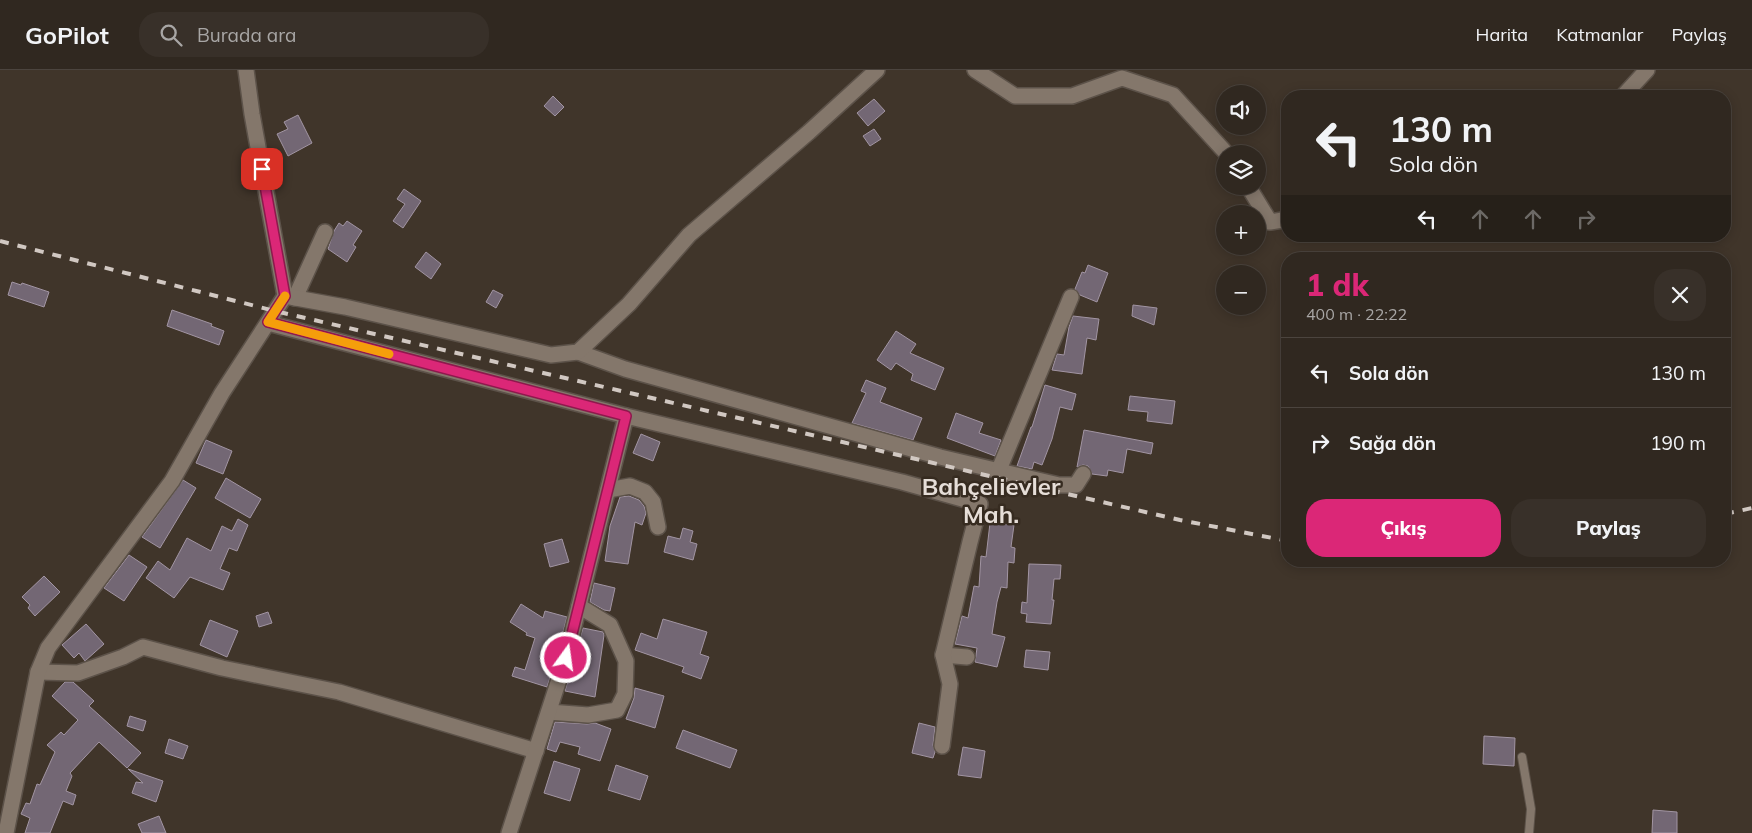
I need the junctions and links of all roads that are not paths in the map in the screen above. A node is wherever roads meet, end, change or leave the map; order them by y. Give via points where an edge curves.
1 (246, 70) edge
2 (877, 70) edge
3 (975, 70) edge
4 (1647, 70) edge
5 (1629, 90) edge
6 (1220, 145) edge
7 (1254, 195) edge
8 (1281, 220) edge
9 (325, 232) dead end
10 (290, 297) junction
11 (1071, 297) dead end
12 (268, 322) junction
13 (578, 352) junction
14 (626, 416) junction
15 (998, 472) junction
16 (1084, 474) dead end
17 (608, 490) junction
18 (658, 527) dead end
19 (579, 606) junction
20 (943, 655) junction
21 (967, 657) dead end
22 (38, 672) junction
23 (549, 712) junction
24 (942, 746) dead end
25 (536, 751) junction
26 (1522, 757) dead end
27 (6, 833) edge
28 (509, 833) edge
29 (1528, 833) edge

1 - 10 street
2 - 13 street via 689,234 630,304
3 - 6 street via 1015,96 1072,96 1122,78 1173,95
4 - 5 street
7 - 8 street via 1270,222
9 - 10 street
10 - 12 street
10 - 13 street via 551,355
11 - 15 street
12 - 14 street
12 - 22 street via 222,393 172,481 48,648
13 - 15 street via 625,369
14 - 17 street
14 - 20 street via 902,482 980,504
15 - 16 street via 1059,485 1076,485
17 - 18 street via 630,486 645,492 653,502
17 - 19 street
19 - 23 street
19 - 23 street via 610,625 626,661 625,694 617,710 588,715
20 - 21 street
20 - 24 street via 950,684
22 - 25 street via 78,673 123,657 142,646 222,668 339,692
22 - 27 street
23 - 25 street
25 - 28 street
26 - 29 lane via 1531,809

